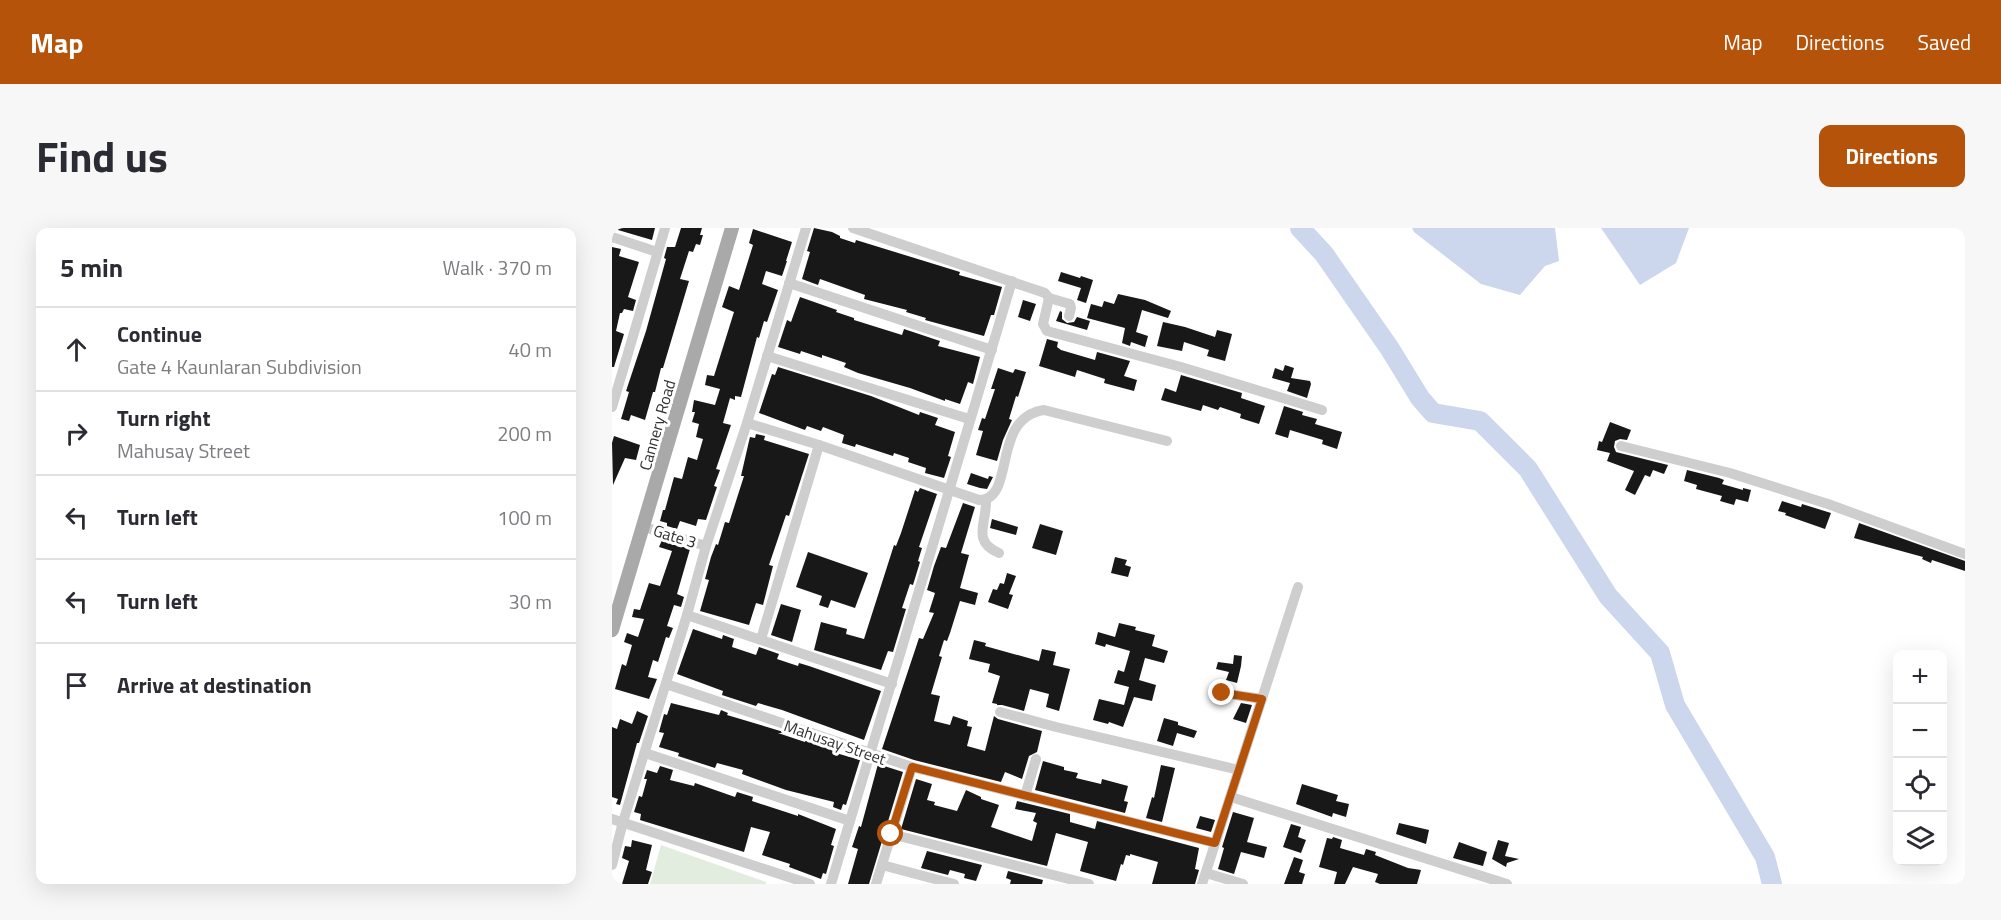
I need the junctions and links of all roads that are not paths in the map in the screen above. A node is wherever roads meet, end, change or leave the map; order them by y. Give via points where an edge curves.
1 (665, 228) edge
2 (732, 228) edge
3 (806, 228) edge
4 (853, 228) edge
5 (612, 237) edge
6 (657, 252) junction
7 (1012, 281) junction
8 (789, 283) junction
9 (1049, 298) junction
10 (1069, 316) dead end
11 (992, 350) junction
12 (767, 356) junction
13 (612, 407) edge
14 (1322, 410) dead end
15 (969, 419) junction
16 (747, 423) junction
17 (1167, 441) dead end
18 (819, 445) junction
19 (1621, 446) dead end
20 (950, 491) junction
21 (986, 500) junction
22 (644, 527) junction
23 (706, 546) junction
24 (999, 553) dead end
25 (1965, 554) edge
26 (1298, 587) dead end
27 (617, 598) edge
28 (687, 615) junction
29 (612, 630) edge
30 (761, 639) junction
31 (666, 684) junction
32 (892, 684) junction
33 (1222, 693) dead end
34 (1262, 699) junction
35 (1000, 712) dead end
36 (645, 753) junction
37 (870, 754) junction
38 (1035, 759) dead end
39 (912, 767) junction
40 (1239, 770) junction
41 (1025, 796) junction
42 (1231, 797) junction
43 (617, 820) edge
44 (850, 821) junction
45 (891, 834) junction
46 (1215, 843) junction
47 (612, 865) edge
48 (882, 865) junction
49 (1206, 873) junction
50 (810, 884) edge
51 (831, 884) edge
52 (876, 884) edge
53 (954, 884) edge
54 (1089, 884) edge
55 (1202, 884) edge
56 (1243, 884) edge
57 (1507, 884) edge

1 - 6 street
2 - 22 main road, Cannery Road
3 - 8 street
4 - 7 street
5 - 6 street
6 - 13 street
7 - 9 street
7 - 11 street
8 - 11 street
8 - 12 street
9 - 10 street via 1070,304
9 - 14 street via 1043,321 1047,330
11 - 15 street
12 - 15 street
12 - 16 street
15 - 20 street
16 - 18 street
16 - 23 street
17 - 21 street via 1044,410 1033,412 1017,425 995,494
18 - 20 street
18 - 30 street
19 - 25 street via 1730,473
20 - 21 street
20 - 32 street
21 - 24 street via 982,534 986,545
22 - 23 street, Gate 3
22 - 27 main road, Cannery Road
23 - 28 street
26 - 34 street
27 - 29 main road, Cannery Road
28 - 30 street
28 - 31 street
30 - 32 street
31 - 36 street
31 - 37 street, Mahusay Street
32 - 37 street
33 - 34 street
34 - 40 street
35 - 40 street
36 - 43 street
36 - 44 street
37 - 39 street, Mahusay Street
37 - 44 street
38 - 41 street
39 - 41 street, Mahusay Street
39 - 45 street
40 - 42 street
41 - 46 street, Mahusay Street
42 - 46 street
42 - 57 street
43 - 47 street
43 - 50 street
44 - 51 street
45 - 48 street
45 - 54 street
46 - 49 street
48 - 52 street
48 - 53 street
49 - 55 street
49 - 56 street

